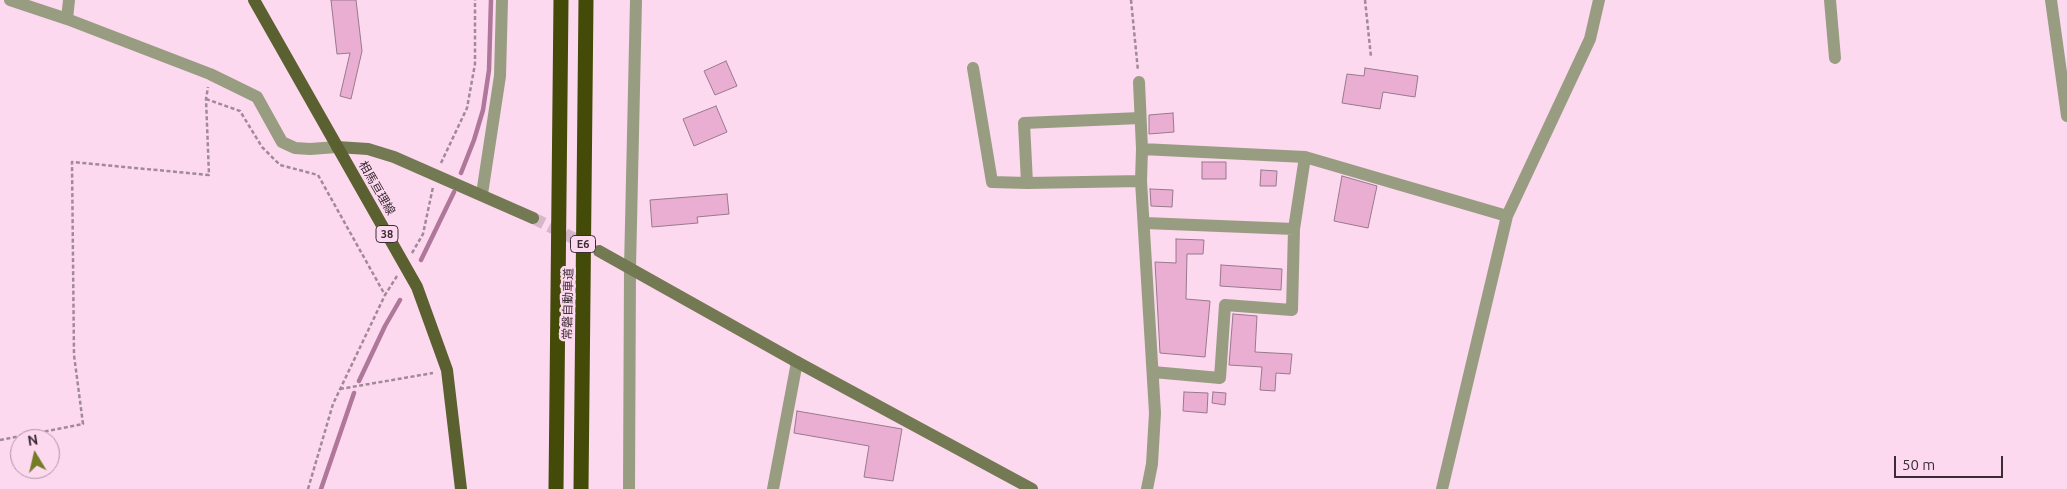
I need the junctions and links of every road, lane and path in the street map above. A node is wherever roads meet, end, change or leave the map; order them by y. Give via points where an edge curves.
1 (10, 0) edge
2 (68, 0) edge
3 (254, 0) edge
4 (475, 0) edge
5 (502, 0) edge
6 (561, 0) edge
7 (586, 0) edge
8 (636, 0) edge
9 (1131, 0) edge
10 (1365, 0) edge
11 (1599, 0) edge
12 (1830, 0) edge
13 (2051, 0) edge
14 (67, 19) junction
15 (1370, 57) dead end
16 (1836, 58) dead end
17 (973, 68) dead end
18 (210, 74) junction
19 (1139, 82) joint
20 (206, 99) junction
21 (2067, 116) edge
22 (1140, 118) junction
23 (337, 147) junction
24 (1142, 149) junction
25 (1305, 157) junction
26 (435, 175) junction
27 (1141, 180) junction
28 (1027, 183) junction
29 (482, 194) junction
30 (1507, 216) junction
31 (533, 218) tunnel mouth
32 (1145, 223) junction
33 (1294, 230) junction
34 (599, 251) tunnel mouth
35 (404, 264) junction
36 (630, 268) junction
37 (385, 296) junction
38 (797, 362) junction
39 (447, 370) junction
40 (1153, 372) junction
41 (340, 389) junction
42 (0, 440) edge
43 (308, 489) edge
44 (461, 489) edge
45 (556, 489) edge
46 (581, 489) edge
47 (629, 489) edge
48 (773, 489) edge
49 (1032, 489) edge
50 (1148, 489) edge
51 (1442, 489) edge

1 - 14 street
2 - 14 street
3 - 23 main road, 相馬亘理線 / 38
4 - 26 path via 475,64 467,108
5 - 29 street via 500,76
6 - 45 highway, 常磐自動車道 / E6
7 - 46 highway, 常磐自動車道 / E6
8 - 36 street
9 - 19 path
10 - 15 path
11 - 30 street via 1590,39
12 - 16 street
13 - 21 street
14 - 18 street
17 - 28 street via 992,182
18 - 20 path
18 - 23 street via 257,97 282,142 295,148
19 - 22 street
20 - 37 path via 240,111 262,147 280,165 318,175
20 - 42 path via 210,175 72,162 74,355 82,424
22 - 24 street
22 - 28 street via 1024,123
23 - 26 street via 368,149
23 - 35 main road, 相馬亘理線 / 38
24 - 25 street
24 - 27 street
25 - 30 street
25 - 33 street
26 - 29 street
26 - 35 path via 423,234
27 - 28 street
27 - 32 street
29 - 31 street
30 - 51 street
32 - 33 street
32 - 40 street
33 - 40 street via 1292,310 1225,305 1220,378
34 - 36 street
35 - 37 path
35 - 39 main road, 相馬亘理線 / 38 via 418,287
36 - 38 street
36 - 47 street
37 - 41 path
38 - 48 street
38 - 49 street
39 - 41 path
39 - 44 main road, 相馬亘理線 / 38
40 - 50 street via 1155,414
41 - 43 path

